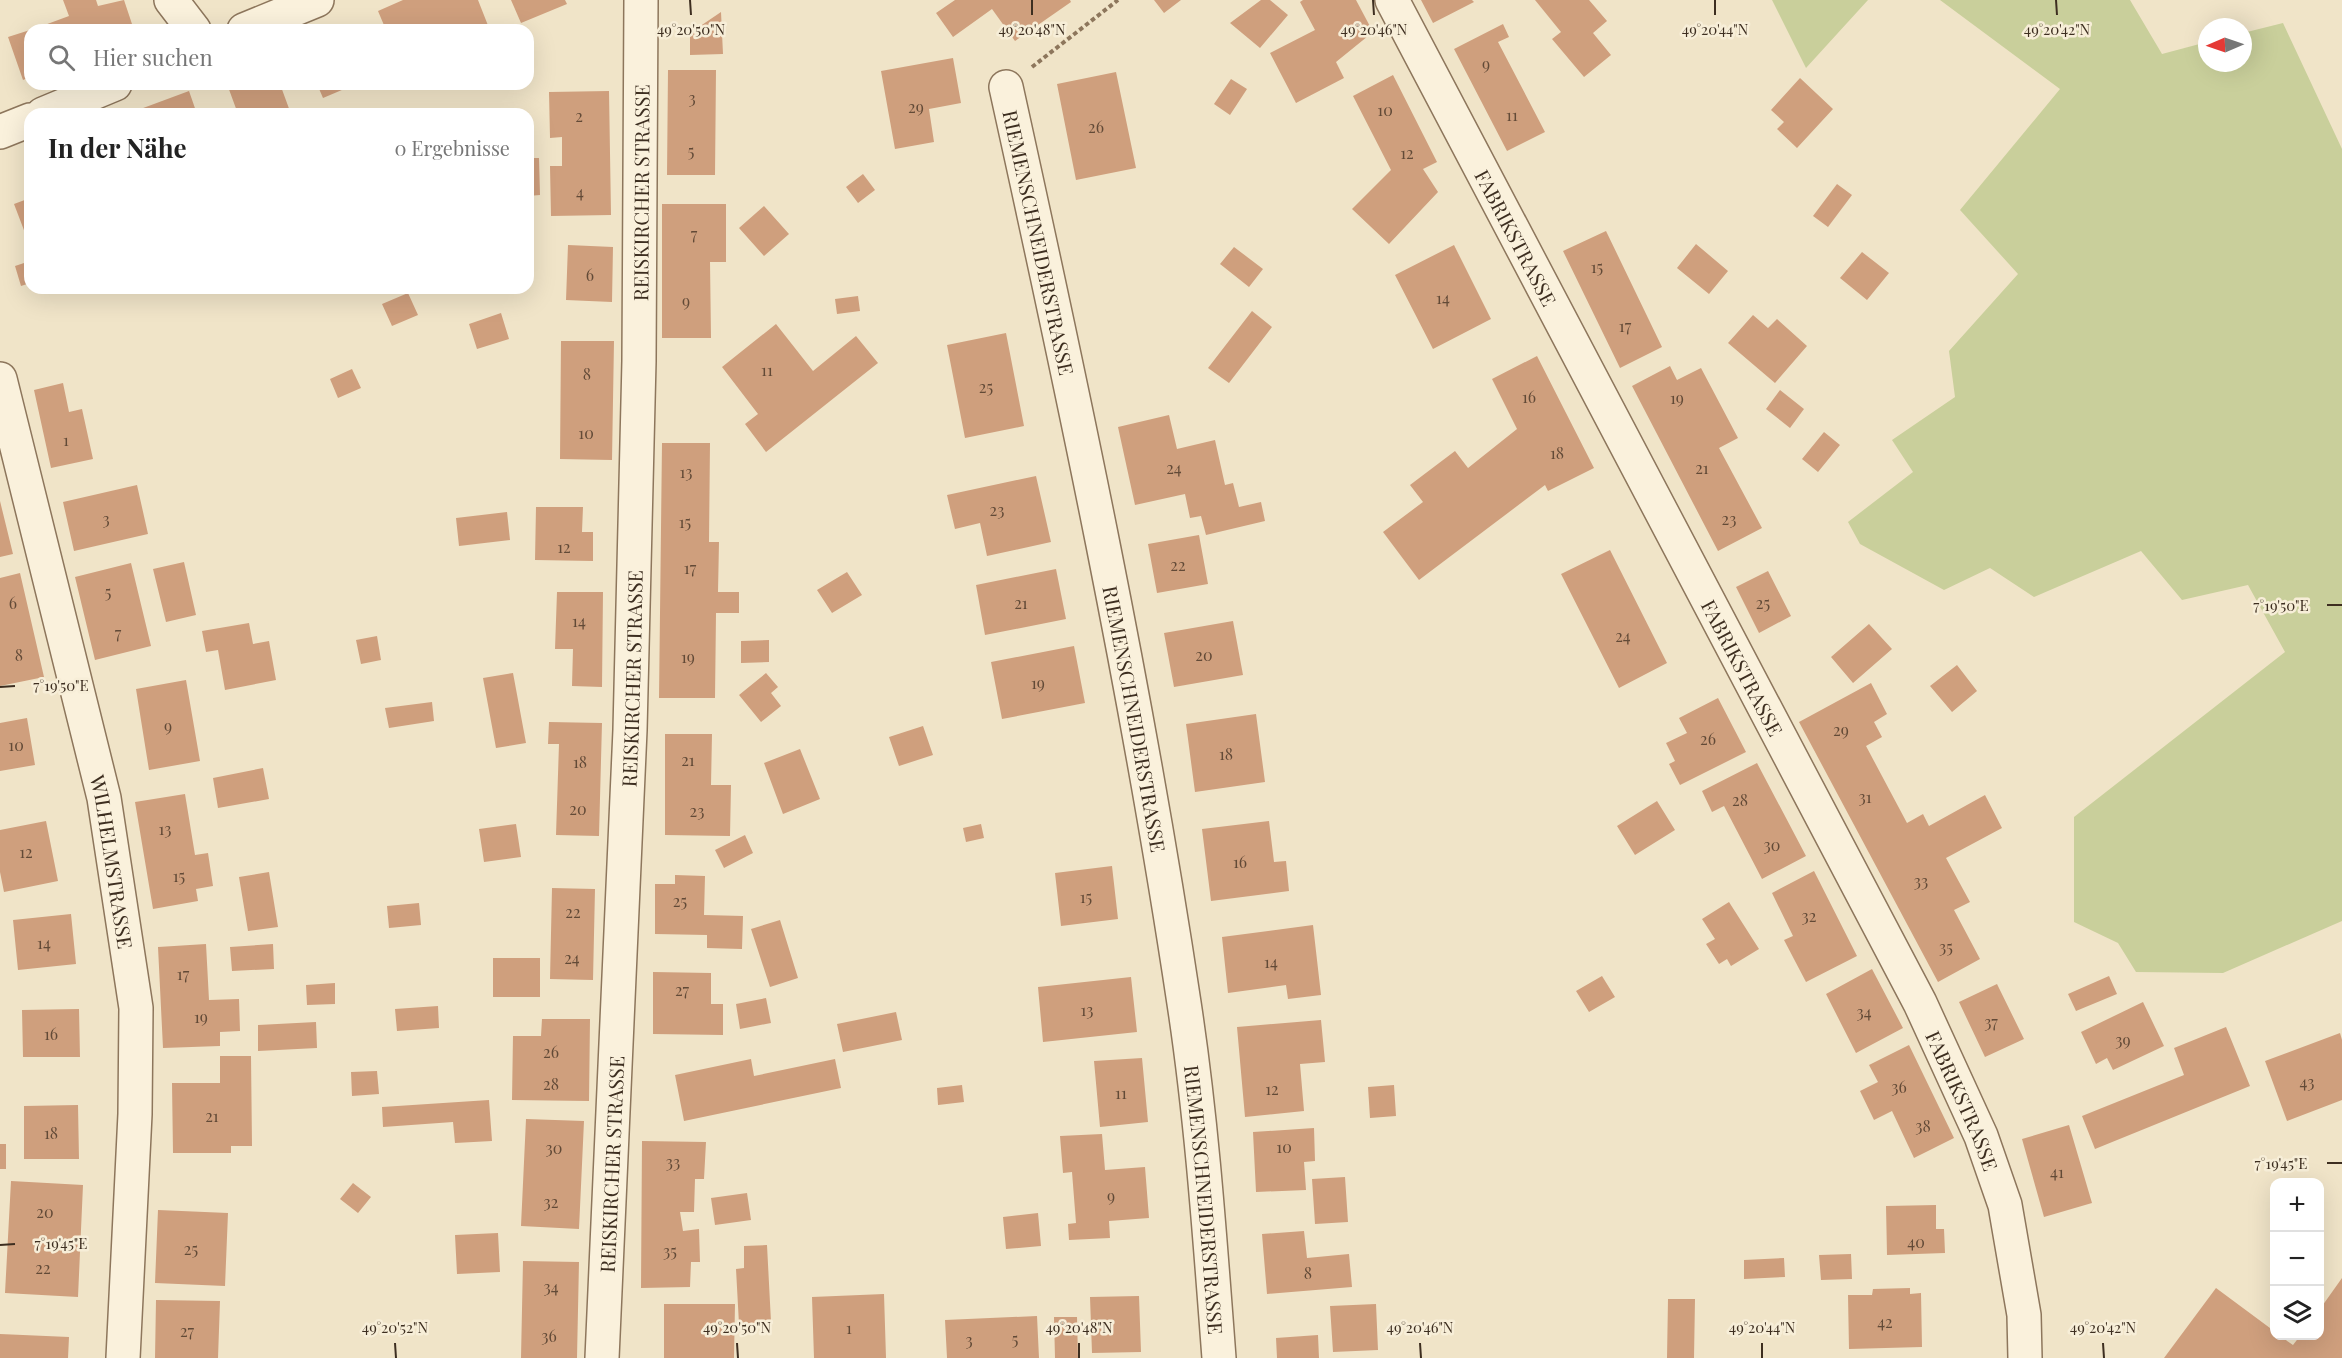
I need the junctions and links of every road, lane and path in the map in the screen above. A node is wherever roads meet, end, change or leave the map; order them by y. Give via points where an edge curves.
1 (171, 0) edge
2 (317, 0) edge
3 (641, 0) edge
4 (1118, 0) edge
5 (1392, 0) edge
6 (189, 24) edge
7 (259, 24) edge
8 (1006, 87) joint
9 (101, 90) edge
10 (57, 108) edge
11 (24, 122) edge
12 (0, 132) edge
13 (0, 379) edge
14 (123, 1358) edge
15 (602, 1358) edge
16 (1219, 1358) edge
17 (2025, 1358) edge

1 - 6 street
2 - 7 street
3 - 15 street, REISKIRCHER STRASSE via 639,361 630,730
4 - 8 path
5 - 17 street, FABRIKSTRASSE via 1925,1013 1981,1136 2005,1205 2024,1315
8 - 16 street, RIEMENSCHNEIDERSTRASSE via 1133,696 1185,1006
9 - 10 street
11 - 12 street
13 - 14 street, WILHELMSTRASSE via 104,798 136,1008

